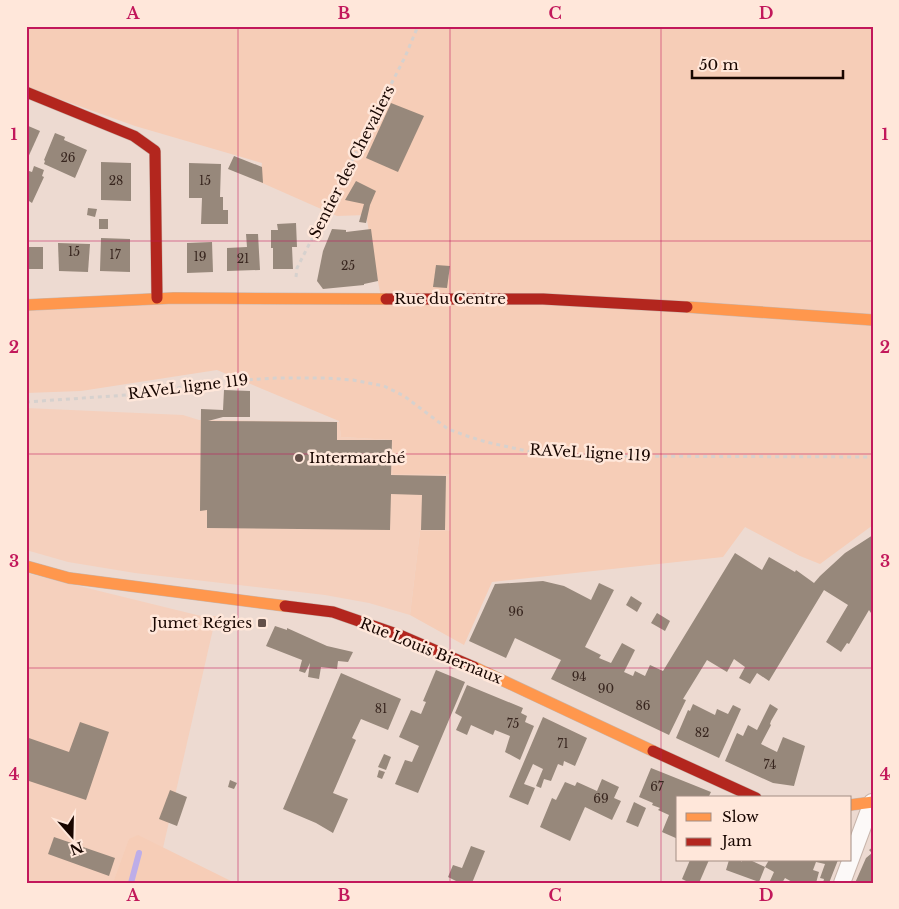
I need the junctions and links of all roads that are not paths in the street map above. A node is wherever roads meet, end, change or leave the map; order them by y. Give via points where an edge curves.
1 (26, 92) edge
2 (157, 298) junction
3 (26, 304) edge
4 (873, 320) edge
5 (26, 566) edge
6 (752, 796) edge
7 (872, 802) edge
8 (852, 805) edge
9 (852, 856) edge
10 (850, 862) edge
11 (842, 883) edge

1 - 2 street via 134,136 156,151
2 - 3 street, Rue du Centre
2 - 4 street, Rue du Centre via 543,298
5 - 6 street, Rue Louis Biernaux via 69,578 334,612 462,661
7 - 8 street
7 - 9 street
10 - 11 street

